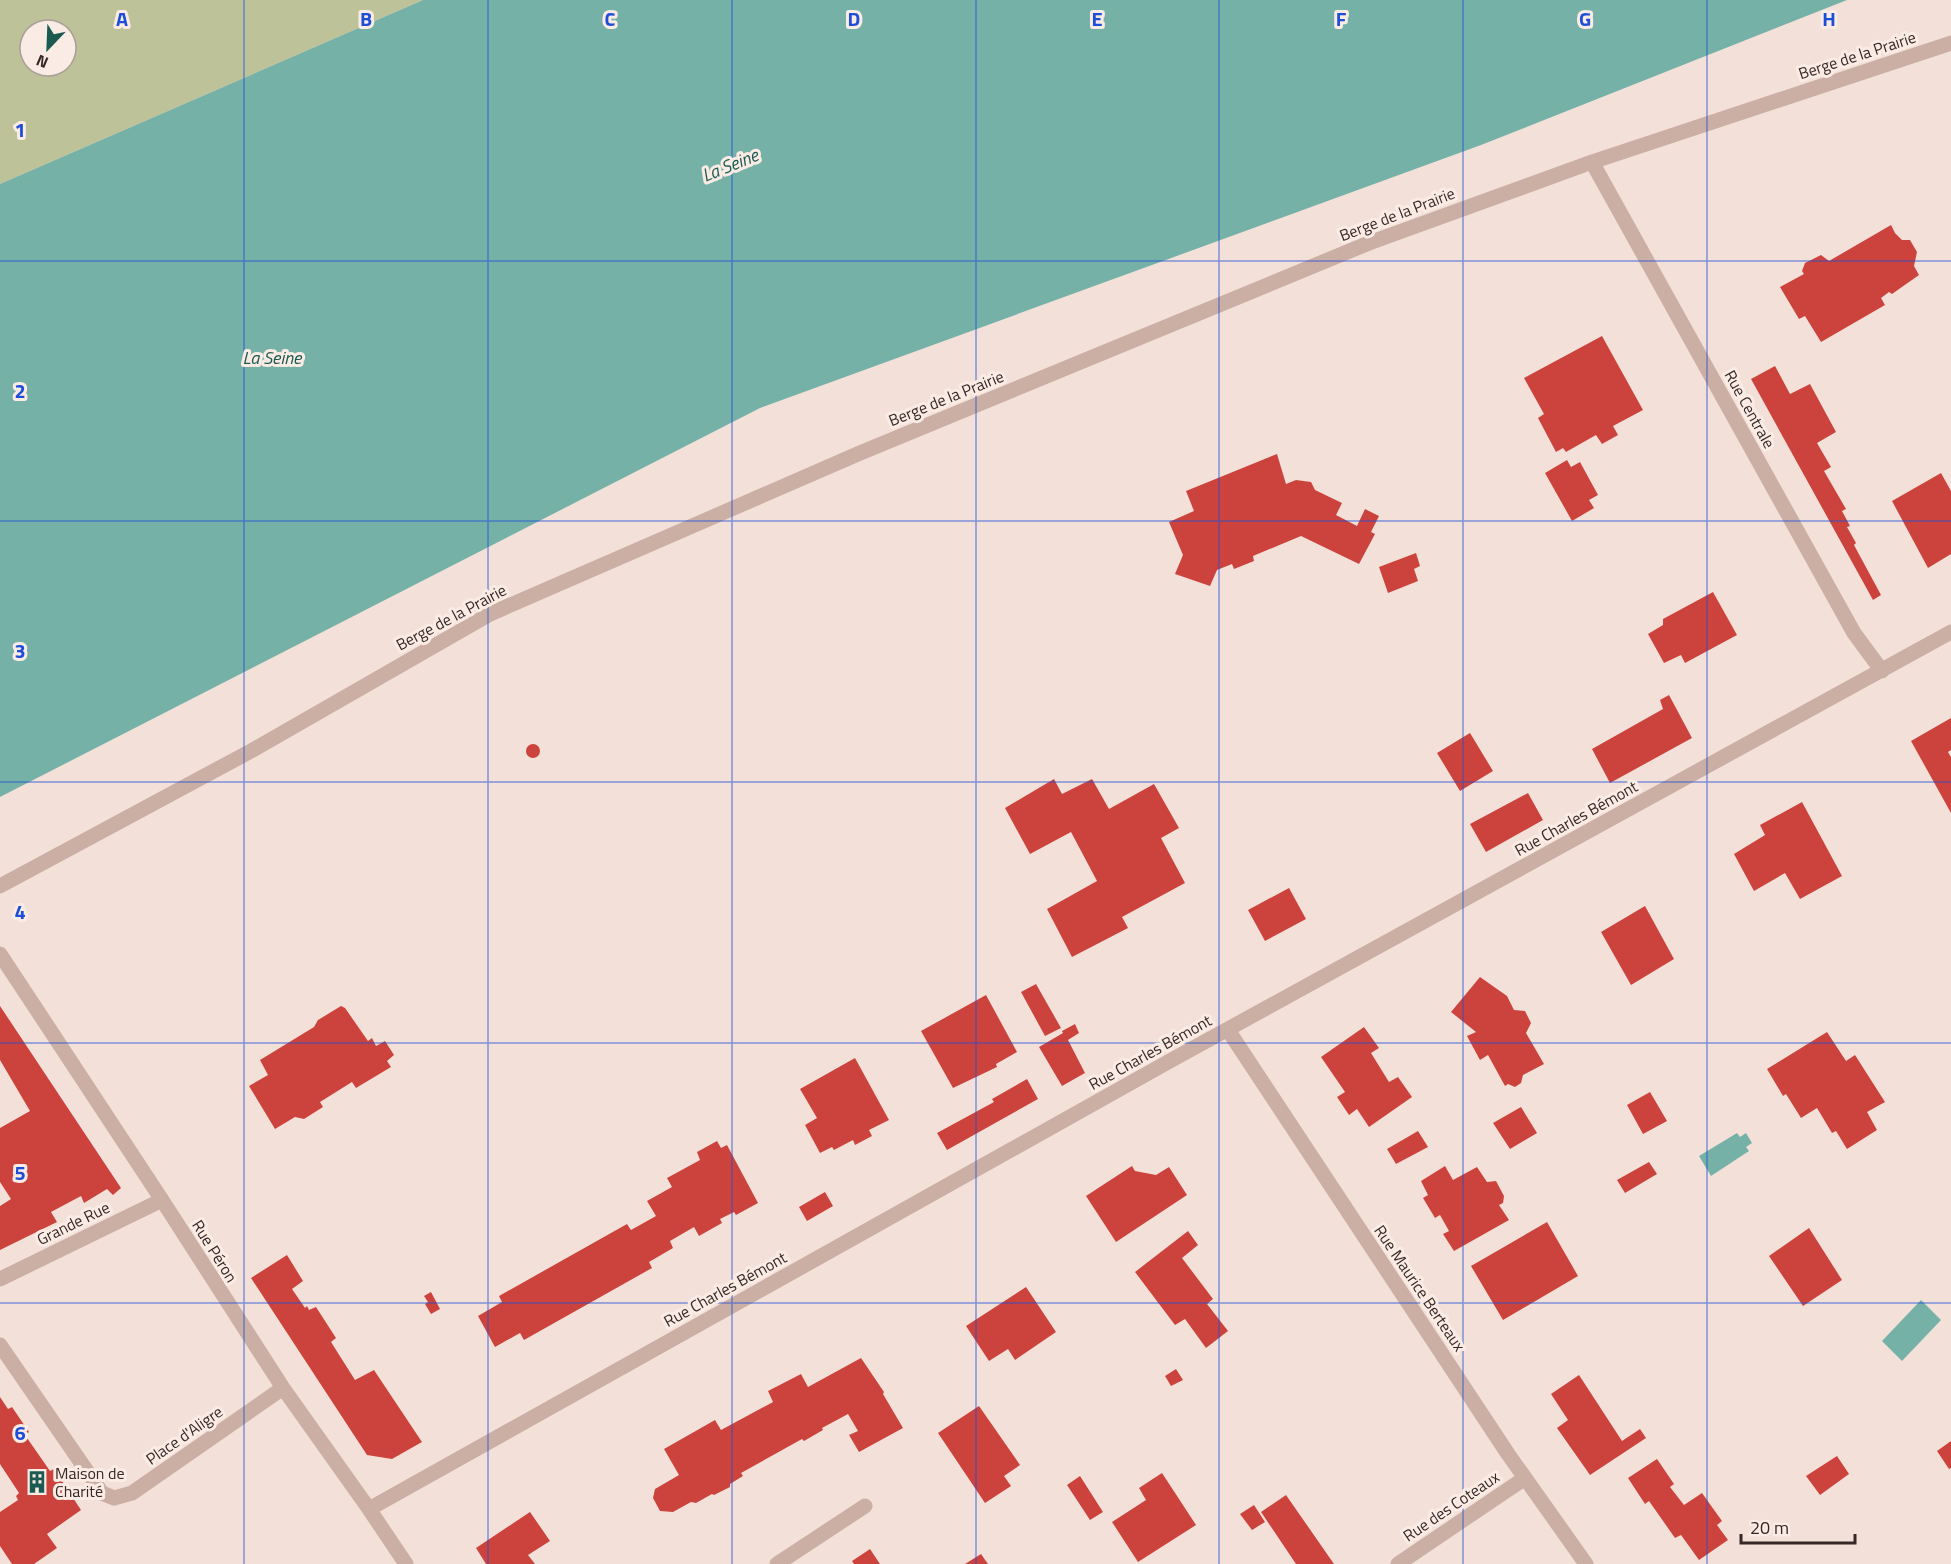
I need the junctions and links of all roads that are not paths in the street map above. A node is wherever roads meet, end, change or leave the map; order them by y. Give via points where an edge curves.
1 (1951, 43) edge
2 (1592, 162) junction
3 (1951, 632) edge
4 (1882, 671) junction
5 (0, 886) edge
6 (0, 954) edge
7 (1228, 1030) junction
8 (162, 1200) junction
9 (0, 1279) edge
10 (0, 1345) edge
11 (283, 1388) junction
12 (1525, 1478) junction
13 (865, 1506) dead end
14 (369, 1509) junction
15 (406, 1564) edge
16 (777, 1564) edge
17 (1398, 1564) edge
18 (1586, 1564) edge

1 - 2 street, Berge de la Prairie
2 - 4 street, Rue Centrale via 1854,633
2 - 5 street, Berge de la Prairie via 1358,248 860,453 490,614 251,751
3 - 4 street, Rue Charles Bémont
4 - 7 street, Rue Charles Bémont
6 - 8 street, Rue Péron
7 - 12 street, Rue Maurice Berteaux
7 - 14 street, Rue Charles Bémont
8 - 9 street, Grande Rue
8 - 11 street, Rue Péron
10 - 11 street, Place d'Aligre via 102,1493 114,1498 132,1493
11 - 14 street, Rue Péron
12 - 17 street, Rue des Coteaux
12 - 18 street, Rue Maurice Berteaux
13 - 16 street
14 - 15 street, Rue Péron

